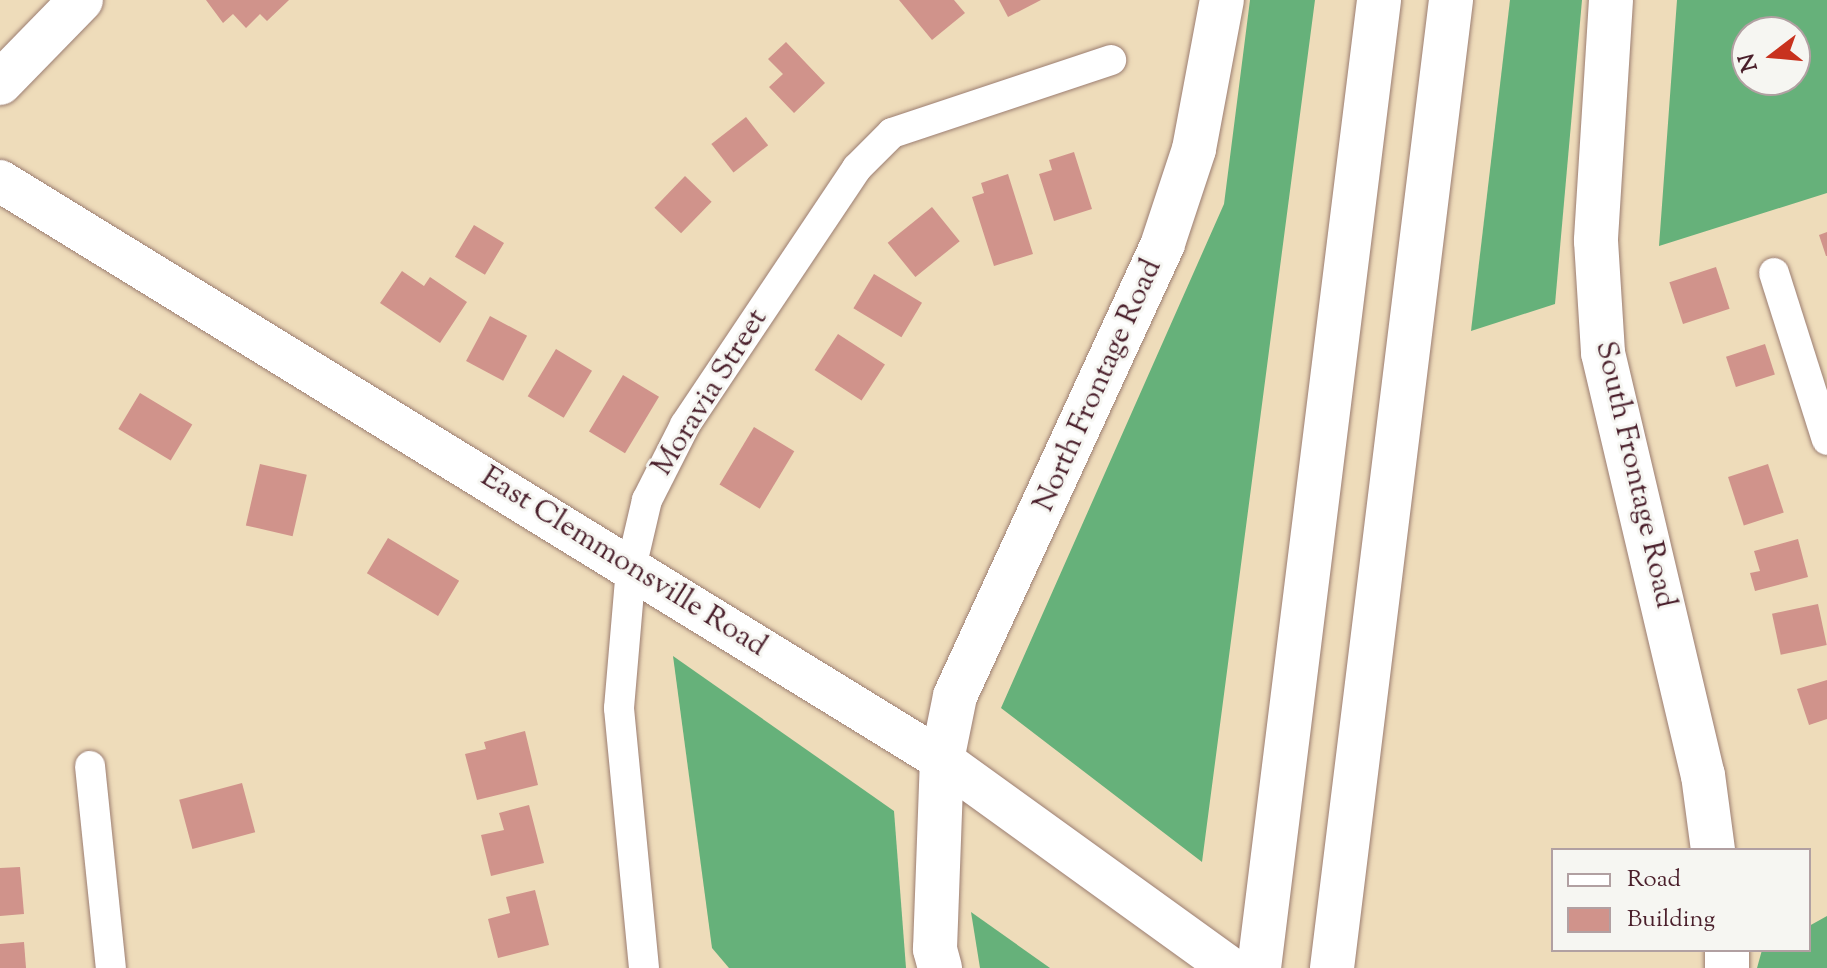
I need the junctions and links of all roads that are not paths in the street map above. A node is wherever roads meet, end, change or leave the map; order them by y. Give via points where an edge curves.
1 (81, 0) edge
2 (1222, 0) edge
3 (1379, 0) edge
4 (1451, 0) edge
5 (1611, 0) edge
6 (1111, 60) dead end
7 (0, 83) edge
8 (0, 181) edge
9 (1774, 273) dead end
10 (1827, 440) edge
11 (631, 568) junction
12 (942, 760) junction
13 (90, 766) dead end
14 (1713, 848) edge
15 (111, 968) edge
16 (644, 968) edge
17 (940, 968) edge
18 (1230, 968) edge
19 (1259, 968) edge
20 (1332, 968) edge

1 - 7 main road
2 - 12 main road, North Frontage Road via 1217,50 1194,149 1163,243 955,696
3 - 19 main road
4 - 20 main road
5 - 14 main road, South Frontage Road via 1596,241 1603,353 1703,775
6 - 11 street, Moravia Street via 892,133 857,168 685,425 647,500
8 - 11 main road, East Clemmonsville Road
9 - 10 street
11 - 12 main road, East Clemmonsville Road
11 - 16 street, Moravia Street via 619,708
12 - 17 main road, North Frontage Road via 935,949
12 - 18 main road, East Clemmonsville Road
13 - 15 street

